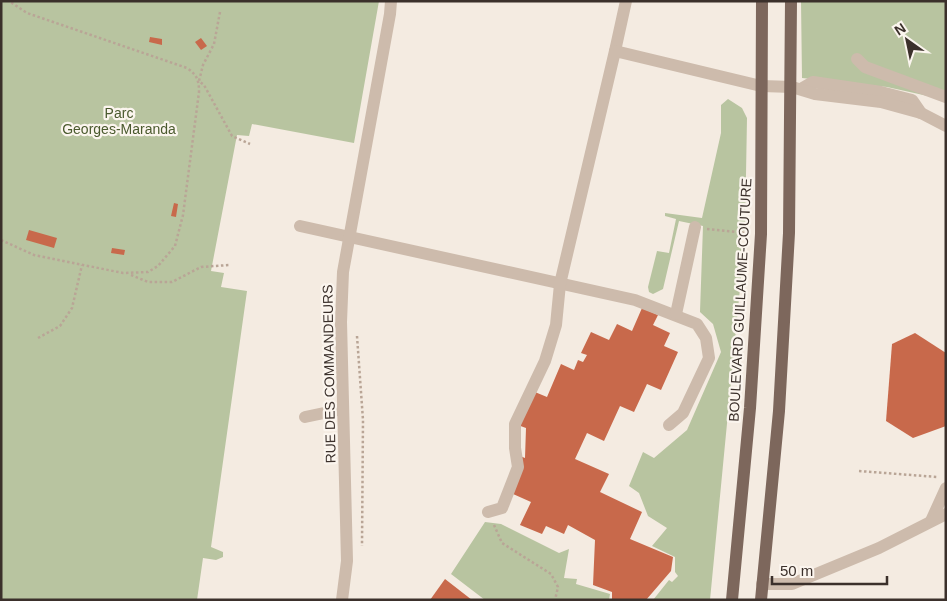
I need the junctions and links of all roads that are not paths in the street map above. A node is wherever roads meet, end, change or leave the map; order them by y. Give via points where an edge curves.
1 (391, 1) edge
2 (626, 1) edge
3 (762, 1) edge
4 (791, 1) edge
5 (615, 51) junction
6 (857, 59) dead end
7 (761, 86) junction
8 (796, 88) junction
9 (946, 97) edge
10 (946, 126) edge
11 (300, 226) dead end
12 (695, 227) road end
13 (349, 236) junction
14 (560, 284) junction
15 (676, 314) junction
16 (343, 409) junction
17 (305, 418) dead end
18 (669, 425) dead end
19 (943, 483) edge
20 (488, 512) road end
21 (946, 514) edge
22 (931, 521) junction
23 (762, 584) junction
24 (342, 600) edge
25 (732, 600) edge
26 (761, 600) edge

1 - 13 street, RUE DES COMMANDEURS
2 - 5 street
3 - 7 main road, BOULEVARD GUILLAUME-COUTURE
4 - 8 main road
5 - 7 street
5 - 14 street
6 - 9 street via 865,68
7 - 8 street
7 - 25 main road, BOULEVARD GUILLAUME-COUTURE via 761,234 750,408
8 - 10 street via 830,97 881,102 921,113
8 - 23 main road via 779,402
11 - 13 street
12 - 15 street
13 - 14 street
13 - 16 street, RUE DES COMMANDEURS via 343,272 341,322
14 - 15 street via 635,300
14 - 20 street via 556,325 545,361 515,424 518,467 502,508
15 - 18 street via 698,324 706,338 709,358 683,413
16 - 17 street
16 - 24 street, RUE DES COMMANDEURS via 347,561
19 - 22 street
21 - 22 street
22 - 23 street via 879,548 792,584
23 - 26 main road

